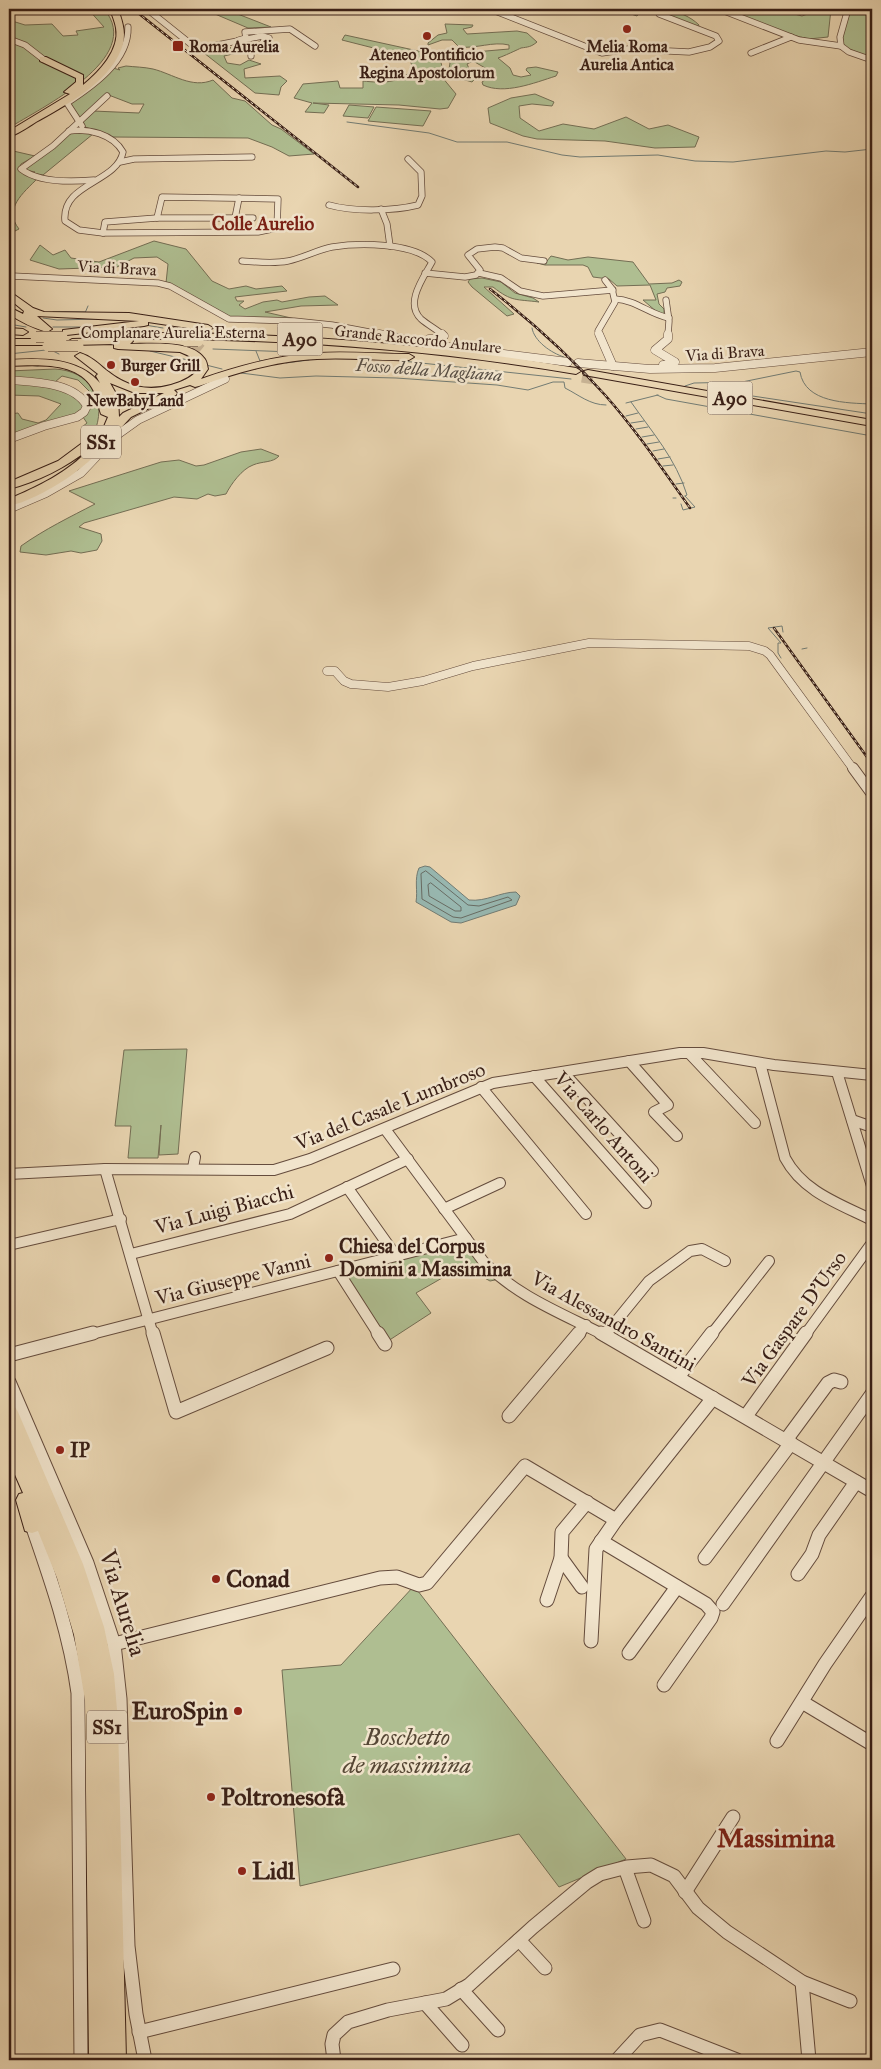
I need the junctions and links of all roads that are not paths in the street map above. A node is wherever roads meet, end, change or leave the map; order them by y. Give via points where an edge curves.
1 (112, 9) edge
2 (147, 9) edge
3 (490, 9) edge
4 (665, 9) edge
5 (719, 9) edge
6 (848, 9) edge
7 (128, 27) joint
8 (840, 37) junction
9 (794, 38) junction
10 (9, 39) edge
11 (229, 42) junction
12 (832, 45) junction
13 (315, 46) dead end
14 (841, 46) junction
15 (849, 52) junction
16 (754, 54) dead end
17 (251, 56) dead end
18 (43, 59) joint
19 (872, 60) edge
20 (106, 96) dead end
21 (66, 103) junction
22 (50, 109) junction
23 (72, 112) junction
24 (80, 121) junction
25 (86, 130) junction
26 (69, 131) junction
27 (9, 132) edge
28 (249, 157) dead end
29 (121, 159) junction
30 (408, 159) dead end
31 (74, 180) junction
32 (96, 180) junction
33 (81, 189) junction
34 (238, 198) junction
35 (329, 205) dead end
36 (381, 209) junction
37 (157, 218) junction
38 (235, 218) junction
39 (253, 218) dead end
40 (103, 232) junction
41 (392, 245) junction
42 (242, 261) dead end
43 (544, 261) dead end
44 (425, 273) junction
45 (479, 273) junction
46 (13, 275) edge
47 (493, 276) junction
48 (466, 277) junction
49 (606, 280) dead end
50 (613, 290) junction
51 (9, 296) edge
52 (615, 299) junction
53 (666, 300) dead end
54 (9, 304) edge
55 (9, 310) edge
56 (669, 318) junction
57 (9, 331) edge
58 (277, 333) junction
59 (37, 334) junction
60 (390, 335) junction
61 (9, 337) edge
62 (9, 342) edge
63 (69, 343) junction
64 (118, 346) junction
65 (193, 346) junction
66 (9, 348) edge
67 (409, 352) junction
68 (872, 352) edge
69 (9, 362) edge
70 (568, 362) dead end
71 (613, 366) junction
72 (647, 368) junction
73 (582, 373) junction
74 (225, 379) dead end
75 (9, 380) edge
76 (195, 384) junction
77 (106, 414) junction
78 (872, 423) edge
79 (872, 428) edge
80 (9, 439) edge
81 (95, 449) junction
82 (9, 486) edge
83 (9, 503) edge
84 (9, 509) edge
85 (327, 671) dead end
86 (872, 794) edge
87 (689, 1053) junction
88 (629, 1061) junction
89 (760, 1063) junction
90 (563, 1072) junction
91 (837, 1072) junction
92 (872, 1075) edge
93 (534, 1076) junction
94 (481, 1087) junction
95 (852, 1120) junction
96 (755, 1123) dead end
97 (872, 1127) edge
98 (385, 1129) junction
99 (677, 1136) dead end
100 (195, 1157) dead end
101 (408, 1159) junction
102 (193, 1168) junction
103 (105, 1169) junction
104 (652, 1171) dead end
105 (9, 1174) edge
106 (500, 1183) dead end
107 (872, 1186) edge
108 (346, 1187) junction
109 (646, 1204) dead end
110 (444, 1209) junction
111 (586, 1214) dead end
112 (121, 1219) junction
113 (872, 1220) edge
114 (466, 1238) junction
115 (872, 1244) edge
116 (9, 1245) edge
117 (131, 1254) junction
118 (396, 1256) junction
119 (725, 1261) dead end
120 (768, 1262) dead end
121 (338, 1271) junction
122 (149, 1319) junction
123 (586, 1326) junction
124 (605, 1335) junction
125 (386, 1344) dead end
126 (327, 1348) dead end
127 (9, 1355) edge
128 (678, 1377) junction
129 (9, 1382) edge
130 (841, 1382) dead end
131 (872, 1394) edge
132 (714, 1398) junction
133 (9, 1412) edge
134 (509, 1416) dead end
135 (746, 1416) junction
136 (788, 1441) junction
137 (12, 1448) edge
138 (824, 1462) junction
139 (856, 1482) junction
140 (872, 1491) edge
141 (586, 1502) junction
142 (616, 1520) junction
143 (32, 1525) joint
144 (601, 1541) junction
145 (562, 1558) junction
146 (705, 1558) dead end
147 (798, 1574) dead end
148 (582, 1587) dead end
149 (677, 1587) junction
150 (872, 1596) edge
151 (547, 1600) dead end
152 (723, 1604) dead end
153 (591, 1641) dead end
154 (114, 1644) junction
155 (629, 1653) dead end
156 (664, 1685) dead end
157 (802, 1702) junction
158 (777, 1741) dead end
159 (872, 1744) edge
160 (733, 1817) dead end
161 (625, 1868) junction
162 (686, 1892) junction
163 (644, 1922) dead end
164 (519, 1940) junction
165 (545, 1968) dead end
166 (393, 1969) dead end
167 (802, 1982) junction
168 (461, 1990) junction
169 (850, 2001) dead end
170 (425, 2003) junction
171 (498, 2030) dead end
172 (139, 2032) junction
173 (462, 2045) dead end
174 (81, 2060) edge
175 (100, 2060) edge
176 (115, 2060) edge
177 (145, 2060) edge
178 (334, 2060) edge
179 (617, 2060) edge
180 (737, 2060) edge
181 (809, 2060) edge

1 - 7 highway
1 - 22 highway via 116,33 106,61 85,83
1 - 27 highway via 120,23 121,38 106,68 82,90
2 - 11 street via 197,49
3 - 4 street via 602,53 632,48 692,52 719,42 717,37 659,14
5 - 9 street
6 - 8 street
7 - 21 street via 126,42 110,69 89,89
8 - 12 street
8 - 14 street
9 - 12 street
9 - 16 street
10 - 18 street via 25,45
11 - 13 street via 245,38 245,32 290,29
11 - 17 street via 262,36 269,38 251,52
12 - 14 street
12 - 15 street
14 - 15 street
15 - 19 street
18 - 22 highway via 81,80
20 - 24 street
21 - 22 highway
21 - 23 street
22 - 23 highway
22 - 27 highway
22 - 27 highway
23 - 24 street
24 - 25 street
24 - 26 street
25 - 26 street
25 - 29 street via 112,140 121,149
26 - 31 street via 21,170 39,177
28 - 29 street
29 - 32 street via 112,170
30 - 36 street via 420,172 420,202 412,208
31 - 32 street
31 - 33 street
32 - 33 street
33 - 40 street via 67,208 64,221 79,230
34 - 37 street via 162,197
34 - 38 street
34 - 40 street via 278,198 277,227 252,233
35 - 36 street via 344,209
36 - 41 street
37 - 38 street
37 - 40 street via 105,222
38 - 39 street
41 - 42 street via 334,247 280,262
41 - 44 street via 429,258 432,263
43 - 45 street via 521,258 500,248 484,247 468,255
44 - 48 street
44 - 60 street via 416,290 416,312 444,337 435,340
45 - 47 street
45 - 48 street
46 - 60 street, Via di Brava via 164,284 229,319 308,323
47 - 48 street
47 - 50 street via 502,278 520,291 545,296
49 - 50 street
50 - 52 street
51 - 58 highway via 32,311 48,316 129,316 202,328
51 - 59 highway
52 - 56 street via 636,302 656,316
52 - 71 street via 608,317 598,330
53 - 56 street
54 - 59 highway
55 - 59 highway
56 - 72 street via 668,340 655,350 674,363 648,365
57 - 59 highway
58 - 65 highway
58 - 67 highway via 354,339
59 - 61 highway, Grande Raccordo Anulare / A90
59 - 62 highway, Grande Raccordo Anulare / A90
59 - 63 highway, Complanare Aurelia Esterna, bridge
59 - 63 highway, Grande Raccordo Anulare / A90, bridge
59 - 66 highway
60 - 70 street, Via di Brava via 434,345
63 - 64 highway, Complanare Aurelia Esterna
63 - 65 highway, Grande Raccordo Anulare / A90
63 - 65 highway
63 - 65 highway via 119,384 140,391 159,391 195,378
63 - 77 highway, SS1 via 98,382 107,400
63 - 81 highway, SS1 via 106,382 115,402 112,423
64 - 65 highway, Complanare Aurelia Esterna
64 - 65 highway via 180,349 196,354
65 - 67 highway, Complanare Aurelia Esterna
65 - 73 highway, Grande Raccordo Anulare / A90 via 300,344 386,350
65 - 76 highway via 204,378
67 - 73 highway, Grande Raccordo Anulare / A90
67 - 76 highway via 299,357 249,367
68 - 72 street, Via di Brava via 724,368
69 - 77 highway via 55,364 81,372 97,385
71 - 72 street, Via di Brava
71 - 73 street, Via di Brava
73 - 78 highway, Grande Raccordo Anulare / A90
73 - 79 highway, Grande Raccordo Anulare / A90
74 - 84 street via 138,420 117,435 81,473
75 - 80 street via 68,390 84,398 87,406 77,417
76 - 81 highway via 127,416
77 - 82 highway, SS1 via 96,436 76,454
81 - 83 highway, SS1 via 60,479
85 - 86 street via 335,671 351,684 388,686 423,682 473,666 589,643 749,646 770,655
87 - 88 street, Via del Casale Lumbroso
87 - 89 street, Via del Casale Lumbroso
87 - 96 street
88 - 90 street, Via del Casale Lumbroso
88 - 99 street via 668,1104 654,1112
89 - 91 street, Via del Casale Lumbroso
89 - 113 street via 785,1158 792,1172 808,1186
90 - 93 street, Via del Casale Lumbroso
90 - 104 street
91 - 92 street, Via del Casale Lumbroso
91 - 95 street
93 - 94 street, Via del Casale Lumbroso
93 - 109 street, Via Carlo Antoni
94 - 98 street, Via del Casale Lumbroso
94 - 111 street
95 - 97 street
95 - 107 street
98 - 101 street, Via Alessandro Santini
98 - 102 street, Via del Casale Lumbroso via 280,1169
100 - 102 street
101 - 108 street, Via Luigi Biacchi
101 - 110 street, Via Alessandro Santini
102 - 103 street, Via del Casale Lumbroso
103 - 105 street, Via del Casale Lumbroso
103 - 112 street
106 - 110 street
108 - 117 street, Via Luigi Biacchi via 290,1214
108 - 118 street
110 - 114 street, Via Alessandro Santini
112 - 116 street
112 - 117 street
114 - 118 street, Via Giuseppe Vanni
114 - 123 street, Via Alessandro Santini via 485,1263 502,1278
115 - 135 street, Via Gaspare D'Urso
117 - 122 street
118 - 121 street, Via Giuseppe Vanni
119 - 124 street via 702,1249 690,1251 652,1278
120 - 128 street
121 - 122 street, Via Giuseppe Vanni
121 - 125 street
122 - 126 street via 176,1412
122 - 127 street, Via Giuseppe Vanni
123 - 124 street, Via Alessandro Santini
123 - 134 street
124 - 128 street, Via Alessandro Santini
128 - 132 street, Via Alessandro Santini
129 - 154 street, Via Aurelia via 87,1564
130 - 136 street via 834,1380 828,1383
131 - 138 street
132 - 135 street, Via Alessandro Santini
132 - 142 street
133 - 176 highway, Via Aurelia / SS1 via 72,1562 92,1618 102,1662 110,1797
135 - 136 street, Via Alessandro Santini
136 - 138 street, Via Alessandro Santini
136 - 146 street
137 - 143 highway
137 - 175 highway, SS1 via 62,1566 82,1625 91,1666 95,1709
138 - 139 street, Via Alessandro Santini
138 - 152 street
139 - 140 street, Via Alessandro Santini
139 - 147 street via 819,1535 812,1554
141 - 142 street
141 - 145 street via 562,1532
141 - 154 street via 525,1466 427,1583 421,1586 414,1586 398,1577 380,1578
142 - 144 street
143 - 174 street via 66,1625 76,1671 79,1708
144 - 149 street
144 - 153 street via 596,1549
145 - 148 street
145 - 151 street
149 - 155 street
149 - 156 street via 706,1604 713,1612
150 - 157 street
154 - 172 street, Via Aurelia via 120,1699 128,1946
157 - 158 street
157 - 159 street
160 - 162 street
161 - 162 street via 651,1865 674,1876
161 - 163 street
161 - 164 street via 600,1874 587,1882
162 - 167 street via 698,1908 727,1932
164 - 165 street
164 - 168 street
166 - 172 street
167 - 169 street
167 - 181 street
168 - 170 street via 446,1999
168 - 171 street
170 - 173 street
170 - 178 street via 348,2022 334,2035
172 - 177 street, Via Aurelia
179 - 180 street via 640,2035 660,2030

